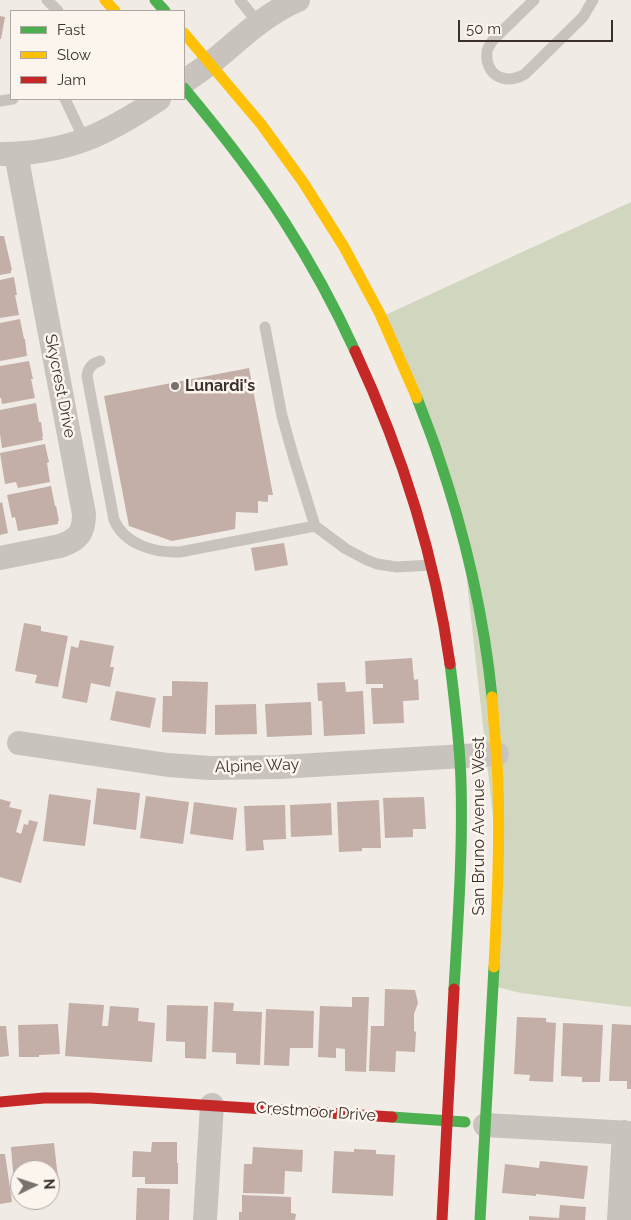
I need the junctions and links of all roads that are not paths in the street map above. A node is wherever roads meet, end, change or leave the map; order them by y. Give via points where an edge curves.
1 (47, 0) edge
2 (105, 0) edge
3 (154, 0) edge
4 (240, 0) edge
5 (298, 0) edge
6 (534, 0) edge
7 (593, 0) edge
8 (57, 10) edge
9 (114, 10) edge
10 (163, 10) edge
11 (258, 23) junction
12 (185, 34) edge
13 (210, 63) junction
14 (185, 81) edge
15 (185, 89) edge
16 (65, 100) edge
17 (157, 100) edge
18 (85, 140) junction
19 (8, 154) edge
20 (264, 327) dead end
21 (100, 361) dead end
22 (315, 526) junction
23 (0, 558) edge
24 (431, 565) junction
25 (19, 743) dead end
26 (497, 754) junction
27 (459, 756) junction
28 (0, 1102) edge
29 (212, 1105) junction
30 (446, 1120) junction
31 (485, 1124) junction
32 (627, 1132) edge
33 (206, 1220) edge
34 (442, 1220) edge
35 (480, 1220) edge
36 (619, 1220) edge

1 - 8 lane
2 - 9 main road
3 - 10 main road
4 - 11 lane
5 - 11 street
6 - 7 lane via 488,48 489,65 500,77 518,78 525,74 583,17
11 - 13 street
12 - 13 main road, San Bruno Avenue West
13 - 14 street
13 - 26 main road, San Bruno Avenue West via 248,107 327,218 378,310 418,399 448,484 475,586 488,660
15 - 24 main road, San Bruno Avenue West via 261,187 338,315 391,435
16 - 18 lane
17 - 18 street via 120,124
18 - 19 street via 49,150
19 - 23 street, Skycrest Drive via 84,521 80,535 67,544
20 - 22 lane via 282,416
21 - 22 lane via 91,366 87,376 114,520 117,528 128,538 151,549 180,552
22 - 24 lane via 346,549 378,564 397,568
24 - 27 main road, San Bruno Avenue West via 453,688
25 - 27 street, Alpine Way via 210,768
26 - 27 street, Alpine Way
26 - 31 main road, San Bruno Avenue West via 498,862
27 - 30 main road, San Bruno Avenue West via 461,869
28 - 29 main road, Crestmoor Drive via 90,1098
29 - 30 main road, Crestmoor Drive
29 - 33 street
30 - 31 main road, Crestmoor Drive
30 - 34 main road, San Bruno Avenue West
31 - 32 street, Crestmoor Drive
31 - 35 main road, San Bruno Avenue West
32 - 36 street

